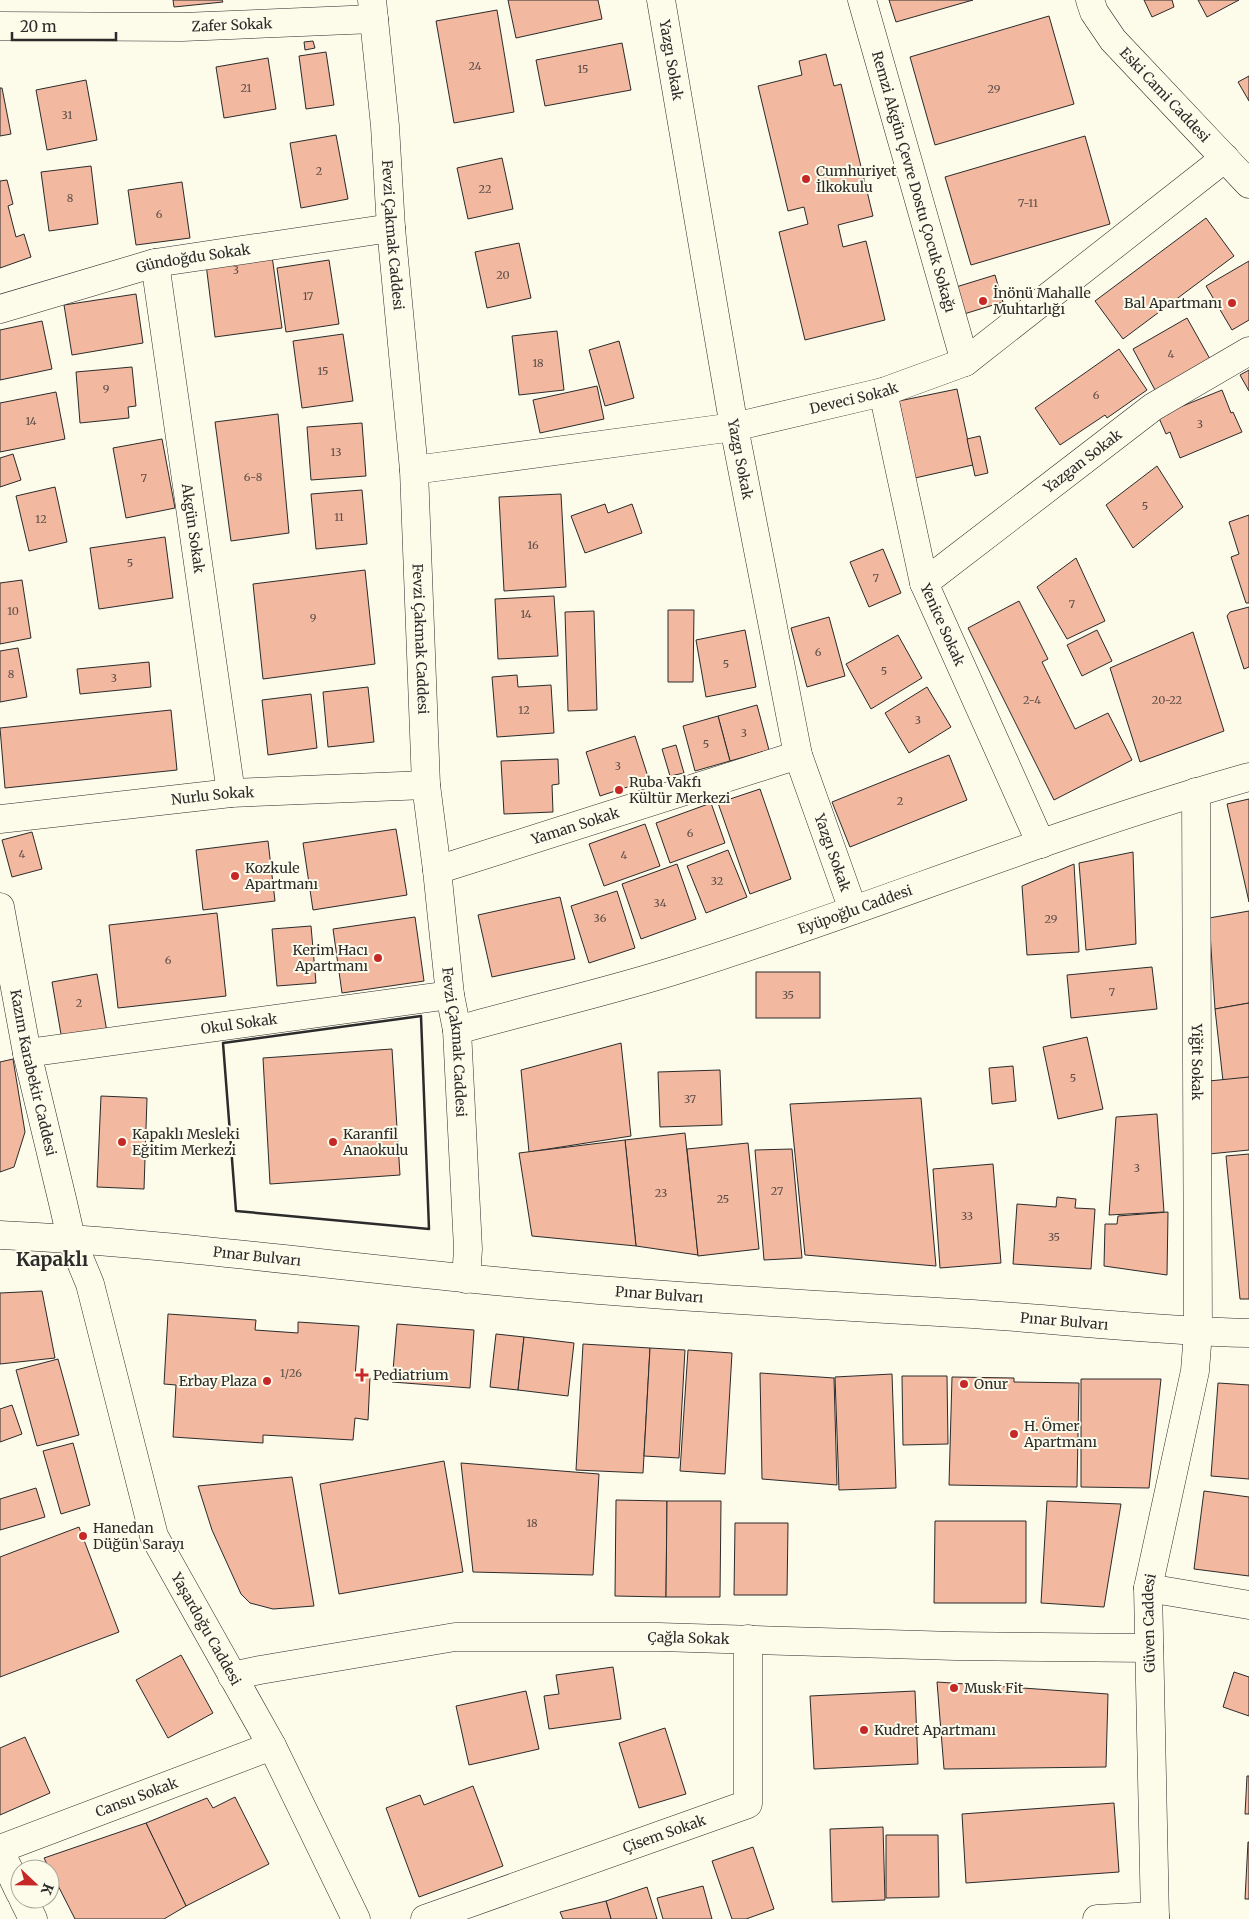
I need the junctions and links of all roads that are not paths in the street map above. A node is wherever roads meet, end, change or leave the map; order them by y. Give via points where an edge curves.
1 (661, 0) edge
2 (862, 0) edge
3 (1090, 0) edge
4 (373, 9) edge
5 (0, 26) edge
6 (1225, 158) junction
7 (1249, 184) edge
8 (391, 228) junction
9 (155, 263) junction
10 (0, 309) edge
11 (1249, 351) edge
12 (966, 362) junction
13 (883, 392) junction
14 (734, 427) junction
15 (414, 470) junction
16 (924, 583) junction
17 (798, 755) junction
18 (1249, 778) edge
19 (426, 785) junction
20 (1196, 792) junction
21 (231, 793) junction
22 (0, 819) edge
23 (1041, 844) junction
24 (437, 870) junction
25 (0, 907) edge
26 (853, 910) junction
27 (450, 995) junction
28 (457, 1030) junction
29 (27, 1053) junction
30 (0, 1235) edge
31 (72, 1238) junction
32 (0, 1241) edge
33 (466, 1279) junction
34 (1198, 1332) junction
35 (1249, 1333) edge
36 (1148, 1588) junction
37 (1249, 1606) edge
38 (748, 1639) junction
39 (1149, 1648) junction
40 (232, 1676) junction
41 (272, 1746) junction
42 (0, 1850) edge
43 (10, 1872) edge
44 (1155, 1917) edge
45 (356, 1919) edge
46 (425, 1919) edge
47 (1097, 1919) edge

1 - 14 street, Yazgı Sokak
2 - 12 street, Remzi Akgün Çevre Dostu Çocuk Sokağı
3 - 6 street, Eski Cami Caddesi via 1094,12 1113,40
4 - 5 street, Zafer Sokak via 182,27
4 - 8 street, Fevzi Çakmak Caddesi
6 - 7 street, Eski Cami Caddesi
6 - 12 street, Deveci Sokak
8 - 9 street, Gündoğdu Sokak
8 - 15 street, Fevzi Çakmak Caddesi
9 - 10 street, Gündoğdu Sokak
9 - 21 street, Akgün Sokak
11 - 16 street, Yazgan Sokak via 1153,407
12 - 13 street, Deveci Sokak
13 - 14 street, Deveci Sokak
13 - 16 street, Yenice Sokak
14 - 15 street, Deveci Sokak
14 - 17 street, Yazgı Sokak
15 - 19 street, Fevzi Çakmak Caddesi
16 - 23 street, Yenice Sokak
17 - 24 street, Yaman Sokak
17 - 26 street, Yazgı Sokak
18 - 20 street, Eyüpoğlu Caddesi
19 - 21 street, Nurlu Sokak
19 - 24 street, Fevzi Çakmak Caddesi
20 - 23 street, Eyüpoğlu Caddesi
20 - 34 street, Yiğit Sokak
21 - 22 street, Nurlu Sokak
23 - 26 street, Eyüpoğlu Caddesi
24 - 27 street, Fevzi Çakmak Caddesi
25 - 29 street, Kazım Karabekir Caddesi
26 - 28 street, Eyüpoğlu Caddesi via 682,969
27 - 28 street, Fevzi Çakmak Caddesi
27 - 29 street, Okul Sokak
28 - 33 street, Fevzi Çakmak Caddesi via 468,1249
29 - 31 street, Kazım Karabekir Caddesi
30 - 31 street
31 - 32 street
31 - 33 street, Pınar Bulvarı
31 - 40 street, Yaşardoğu Caddesi via 90,1284 154,1536
33 - 34 street, Pınar Bulvarı
34 - 35 street, Pınar Bulvarı
34 - 36 street, Güven Caddesi via 1195,1371
36 - 37 street
36 - 39 street, Güven Caddesi
38 - 39 street, Çağla Sokak
38 - 40 street, Çağla Sokak via 455,1637
38 - 46 street, Çisem Sokak via 748,1804
39 - 44 street, Güven Caddesi
40 - 41 street, Yaşardoğu Caddesi
41 - 42 street, Cansu Sokak
41 - 45 street, Yaşardoğu Caddesi
42 - 43 street
44 - 47 street

